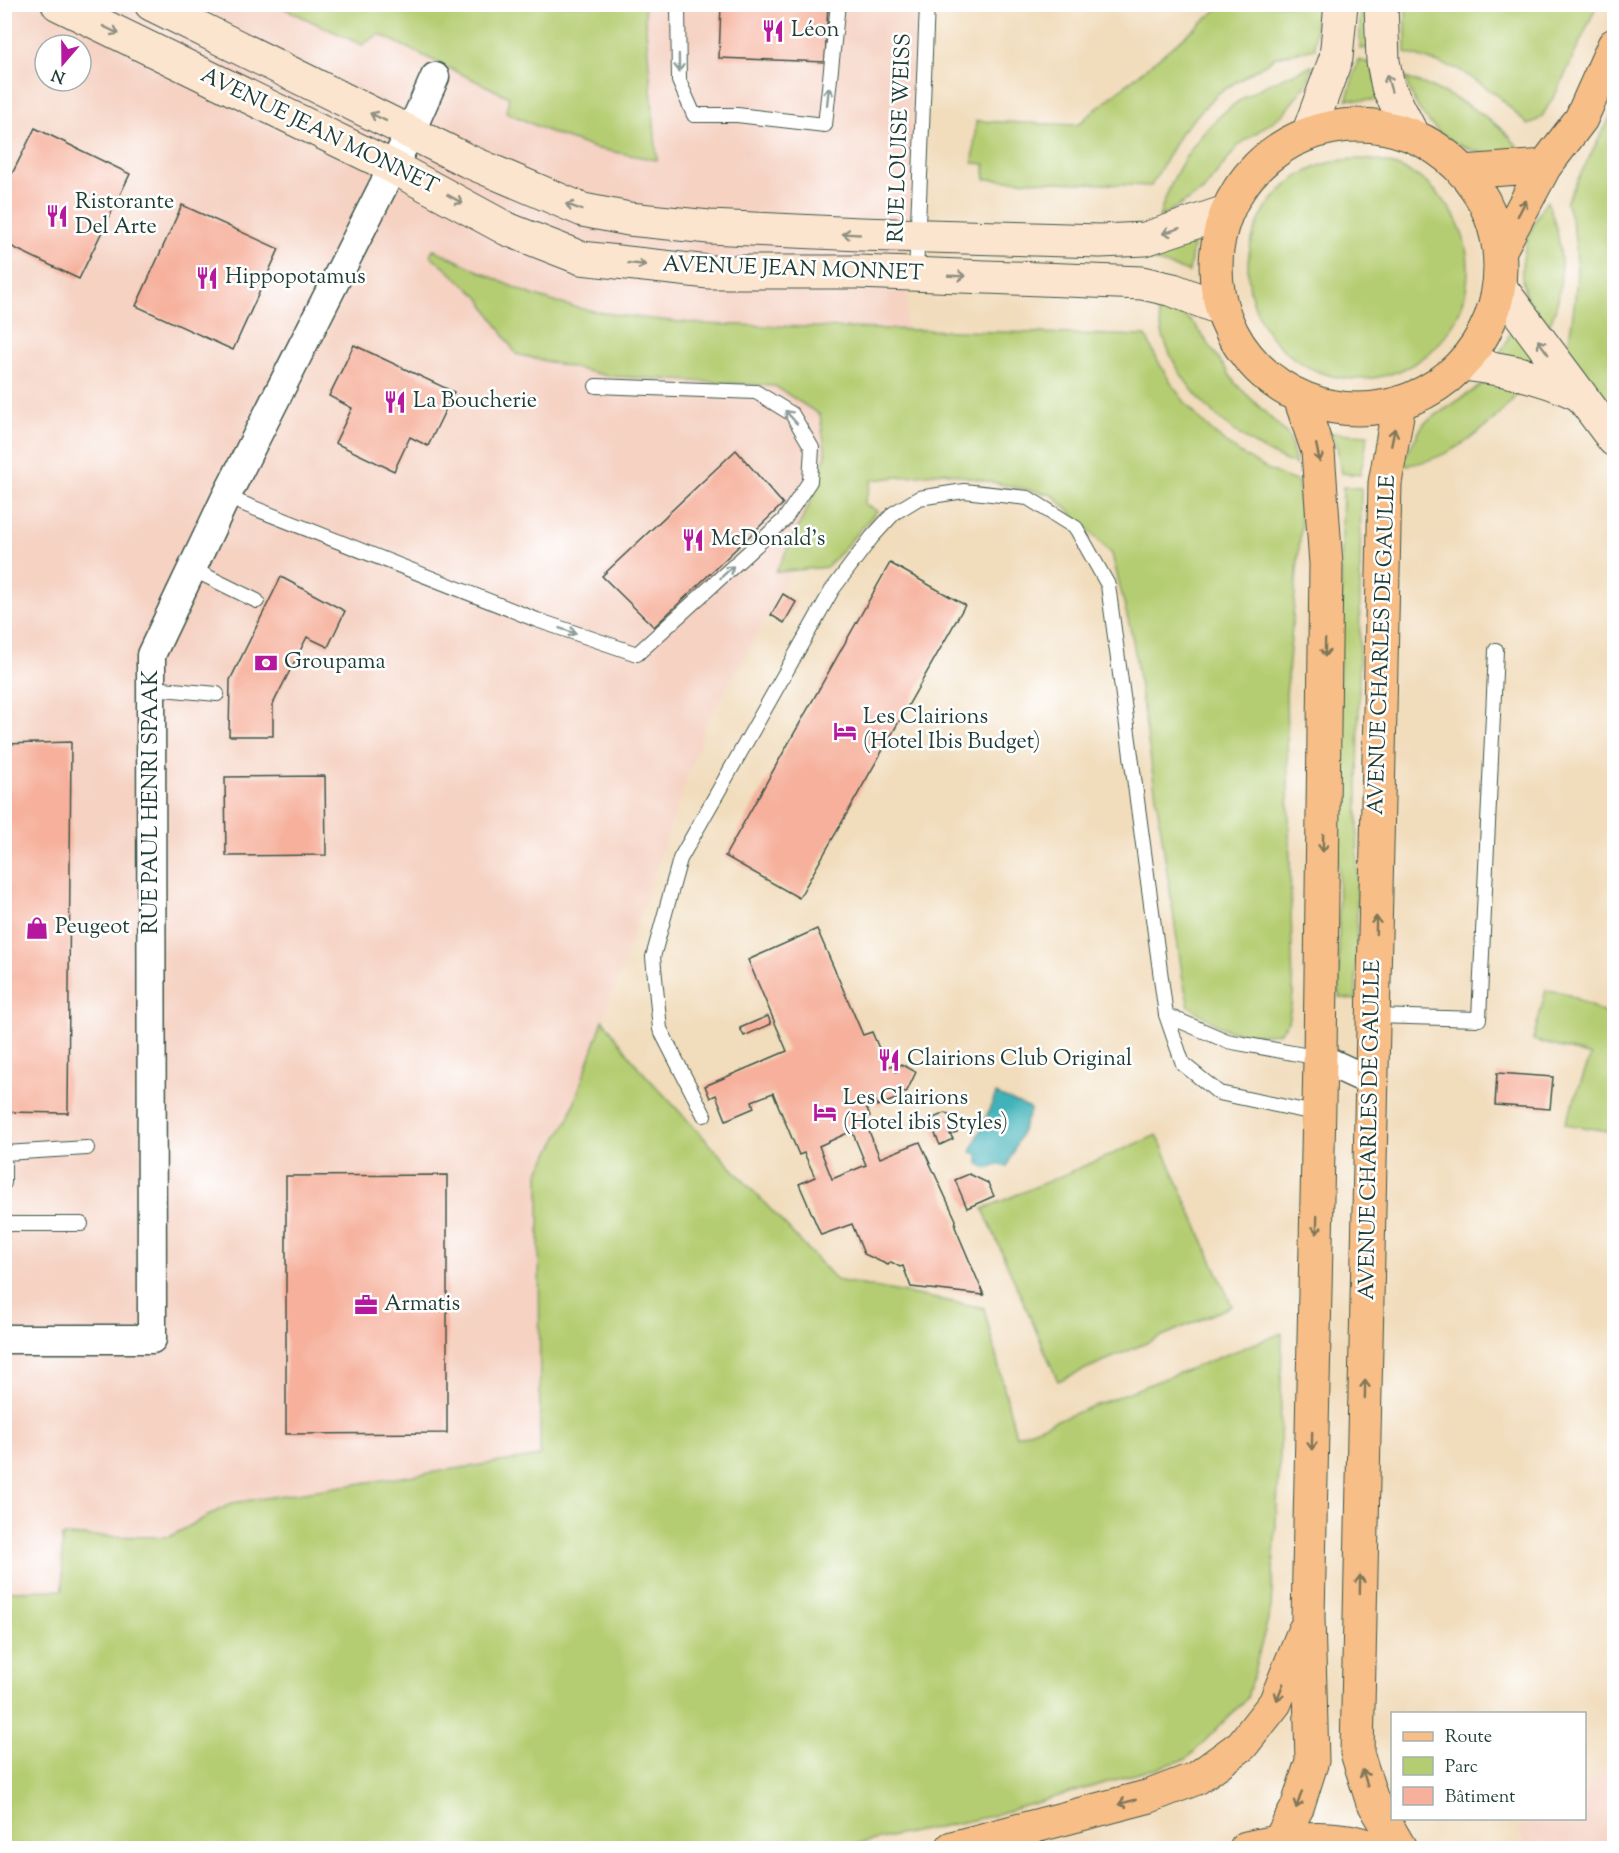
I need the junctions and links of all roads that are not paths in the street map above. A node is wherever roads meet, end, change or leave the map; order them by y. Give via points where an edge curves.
1 (58, 4) edge
2 (151, 4) edge
3 (678, 4) edge
4 (838, 4) edge
5 (927, 4) edge
6 (1341, 4) edge
7 (1381, 4) edge
8 (1614, 45) edge
9 (435, 77) dead end
10 (410, 133) junction
11 (1308, 134) junction
12 (1413, 136) junction
13 (1545, 166) junction
14 (393, 167) junction
15 (1463, 172) junction
16 (1226, 212) junction
17 (917, 234) junction
18 (1500, 250) junction
19 (916, 274) junction
20 (1500, 287) junction
21 (1222, 309) junction
22 (1463, 364) junction
23 (596, 386) dead end
24 (1577, 394) junction
25 (1300, 398) junction
26 (1399, 404) junction
27 (1614, 441) edge
28 (226, 497) junction
29 (192, 569) junction
30 (257, 601) dead end
31 (1496, 650) dead end
32 (152, 688) junction
33 (217, 694) dead end
34 (1166, 1015) junction
35 (1374, 1016) junction
36 (1320, 1058) junction
37 (1372, 1082) junction
38 (1319, 1114) junction
39 (704, 1115) dead end
40 (87, 1148) dead end
41 (5, 1153) edge
42 (4, 1183) edge
43 (4, 1224) edge
44 (81, 1224) dead end
45 (4, 1339) edge
46 (1308, 1618) junction
47 (1281, 1840) junction
48 (952, 1848) edge
49 (1246, 1848) edge
50 (1373, 1848) edge
51 (1400, 1848) edge

1 -> 14 street, AVENUE JEAN MONNET
10 -> 2 street, AVENUE JEAN MONNET
3 -> 4 lane via 679,81 694,115 825,125
5 - 17 lane, RUE LOUISE WEISS
6 - 11 street via 1336,58
12 -> 7 street via 1388,87
8 - 13 main road via 1581,120
9 - 10 street, RUE PAUL HENRI SPAAK
10 - 14 street, RUE PAUL HENRI SPAAK
17 -> 10 street, AVENUE JEAN MONNET via 709,227 583,210 530,190
11 - 12 main road via 1343,126 1378,127
11 - 16 main road via 1274,152 1246,178
12 - 15 main road via 1440,151
13 - 15 main road
18 -> 13 main road
14 -> 19 street, AVENUE JEAN MONNET via 507,229 581,258 709,272
14 - 28 street, RUE PAUL HENRI SPAAK
15 - 18 main road via 1488,208
16 -> 17 street, AVENUE JEAN MONNET via 1145,239
16 - 21 main road via 1218,243 1216,277
17 - 19 lane, RUE LOUISE WEISS
18 - 20 main road
19 -> 21 street, AVENUE JEAN MONNET via 1142,283
20 - 22 main road via 1493,315
24 -> 20 street
21 - 25 main road via 1239,346 1266,376
22 - 24 street via 1545,378
22 - 26 main road via 1434,388
28 -> 23 lane via 637,654 784,520 810,481 812,448 792,414 756,392
24 - 27 street
25 - 26 main road via 1332,407 1366,409
25 -> 36 main road via 1318,451 1326,564
35 -> 26 main road, AVENUE CHARLES DE GAULLE via 1385,483
28 - 29 street, RUE PAUL HENRI SPAAK
29 - 30 lane
29 - 32 street, RUE PAUL HENRI SPAAK via 151,655
31 - 35 lane via 1479,1019
32 - 33 lane
32 - 45 street, RUE PAUL HENRI SPAAK via 152,1339
34 - 36 lane via 1227,1041
34 - 38 lane via 1183,1064 1219,1093
34 - 39 lane via 1108,585 1076,528 1028,498 964,490 920,498 894,513 832,590 680,859 653,957 660,1029
35 - 37 main road, AVENUE CHARLES DE GAULLE
36 - 37 street
36 - 38 main road
51 -> 37 main road, AVENUE CHARLES DE GAULLE via 1372,1800 1357,1753
38 -> 46 main road
40 - 41 lane
41 - 42 lane
43 - 44 lane
46 -> 47 main road via 1312,1761 1297,1808
46 -> 48 main road via 1275,1703 1242,1745 1197,1778 1150,1796
47 - 49 main road
47 - 50 main road via 1325,1839

